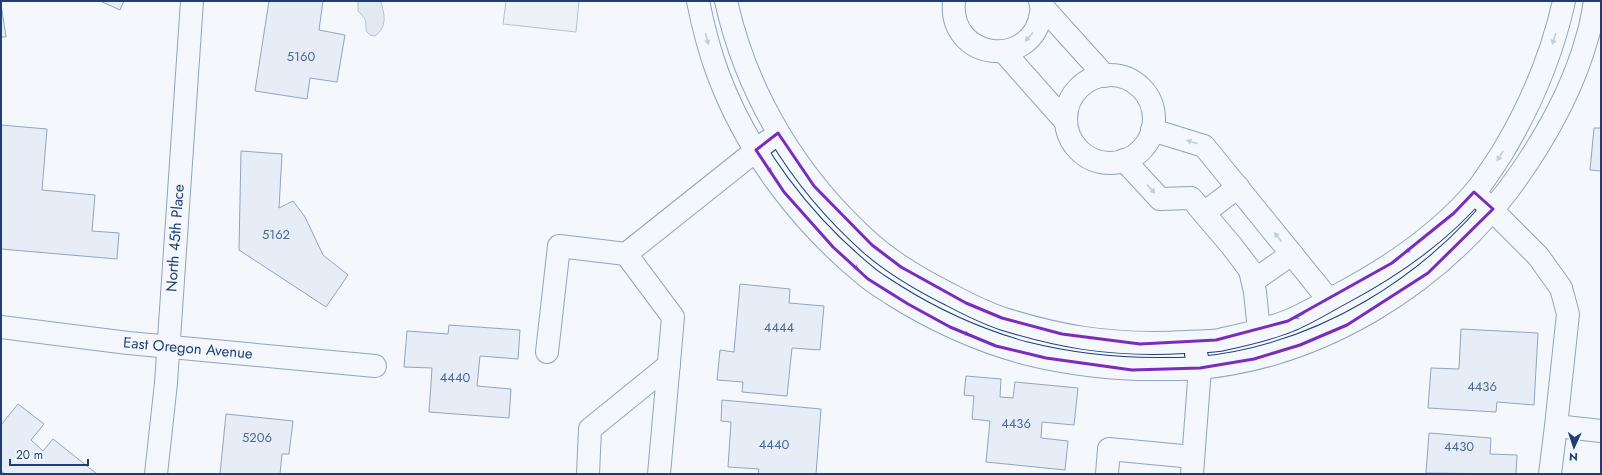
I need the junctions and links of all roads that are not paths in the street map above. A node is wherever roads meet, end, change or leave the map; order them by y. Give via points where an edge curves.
1 (192, 1) edge
2 (698, 1) edge
3 (726, 1) edge
4 (1564, 1) edge
5 (1595, 1) edge
6 (1040, 3) edge
7 (949, 4) edge
8 (1004, 52) junction
9 (1105, 76) junction
10 (1066, 122) junction
11 (1152, 130) junction
12 (778, 133) junction
13 (756, 150) junction
14 (1124, 160) junction
15 (1238, 187) junction
16 (1474, 192) junction
17 (1493, 209) junction
18 (1204, 213) junction
19 (626, 254) junction
20 (1292, 254) junction
21 (1253, 282) junction
22 (1329, 300) junction
23 (1, 327) edge
24 (1259, 330) junction
25 (1193, 342) junction
26 (168, 346) junction
27 (546, 352) dead end
28 (669, 364) junction
29 (375, 366) dead end
30 (1200, 368) junction
31 (1556, 426) junction
32 (1601, 431) edge
33 (1193, 465) edge
34 (156, 474) edge
35 (588, 474) edge
36 (659, 474) edge
37 (1107, 474) edge
38 (1550, 474) edge

1 - 26 street, North 45th Place
2 -> 13 street via 706,39 718,75 735,114
3 - 12 street via 742,59
4 -> 16 street via 1548,61 1531,100 1518,127
5 - 17 street via 1587,38 1570,86 1526,165
6 -> 8 street via 1041,13 1037,27 1029,39 1017,48
6 - 9 street
7 - 8 street via 956,25 975,47 989,52
8 - 10 street
9 - 10 street via 1096,77 1083,84 1073,95 1067,108
9 - 11 street via 1125,78 1138,85 1153,109
10 - 14 street via 1069,136 1088,158 1116,163
11 - 14 street via 1142,150
15 -> 11 street via 1204,146
12 - 13 street
12 - 25 street via 814,186 872,245 901,267 966,303 1002,318 1062,334 1102,341 1140,344
13 - 19 street
13 -> 30 street via 784,192 833,247 868,278 950,327 996,346 1087,366 1132,370
14 -> 18 street via 1160,199 1191,198
15 - 18 street
20 -> 15 street
16 - 17 street
16 -> 22 street via 1448,218 1392,263
17 - 30 street via 1428,273 1347,325 1300,345 1254,359
17 - 31 street via 1538,256 1560,288 1568,314
18 - 21 street via 1250,270
19 - 27 street via 559,246
19 - 28 street via 673,316
20 - 21 street
20 - 22 street
21 - 24 street
22 -> 24 street via 1288,321
23 - 26 street, East Oregon Avenue
24 - 25 street via 1216,340
25 - 30 street
26 - 29 street, East Oregon Avenue
26 - 34 street, North 45th Place
28 - 35 street via 590,429
28 - 36 street
30 - 33 street
31 - 32 street
31 - 38 street
33 - 37 street via 1109,449

